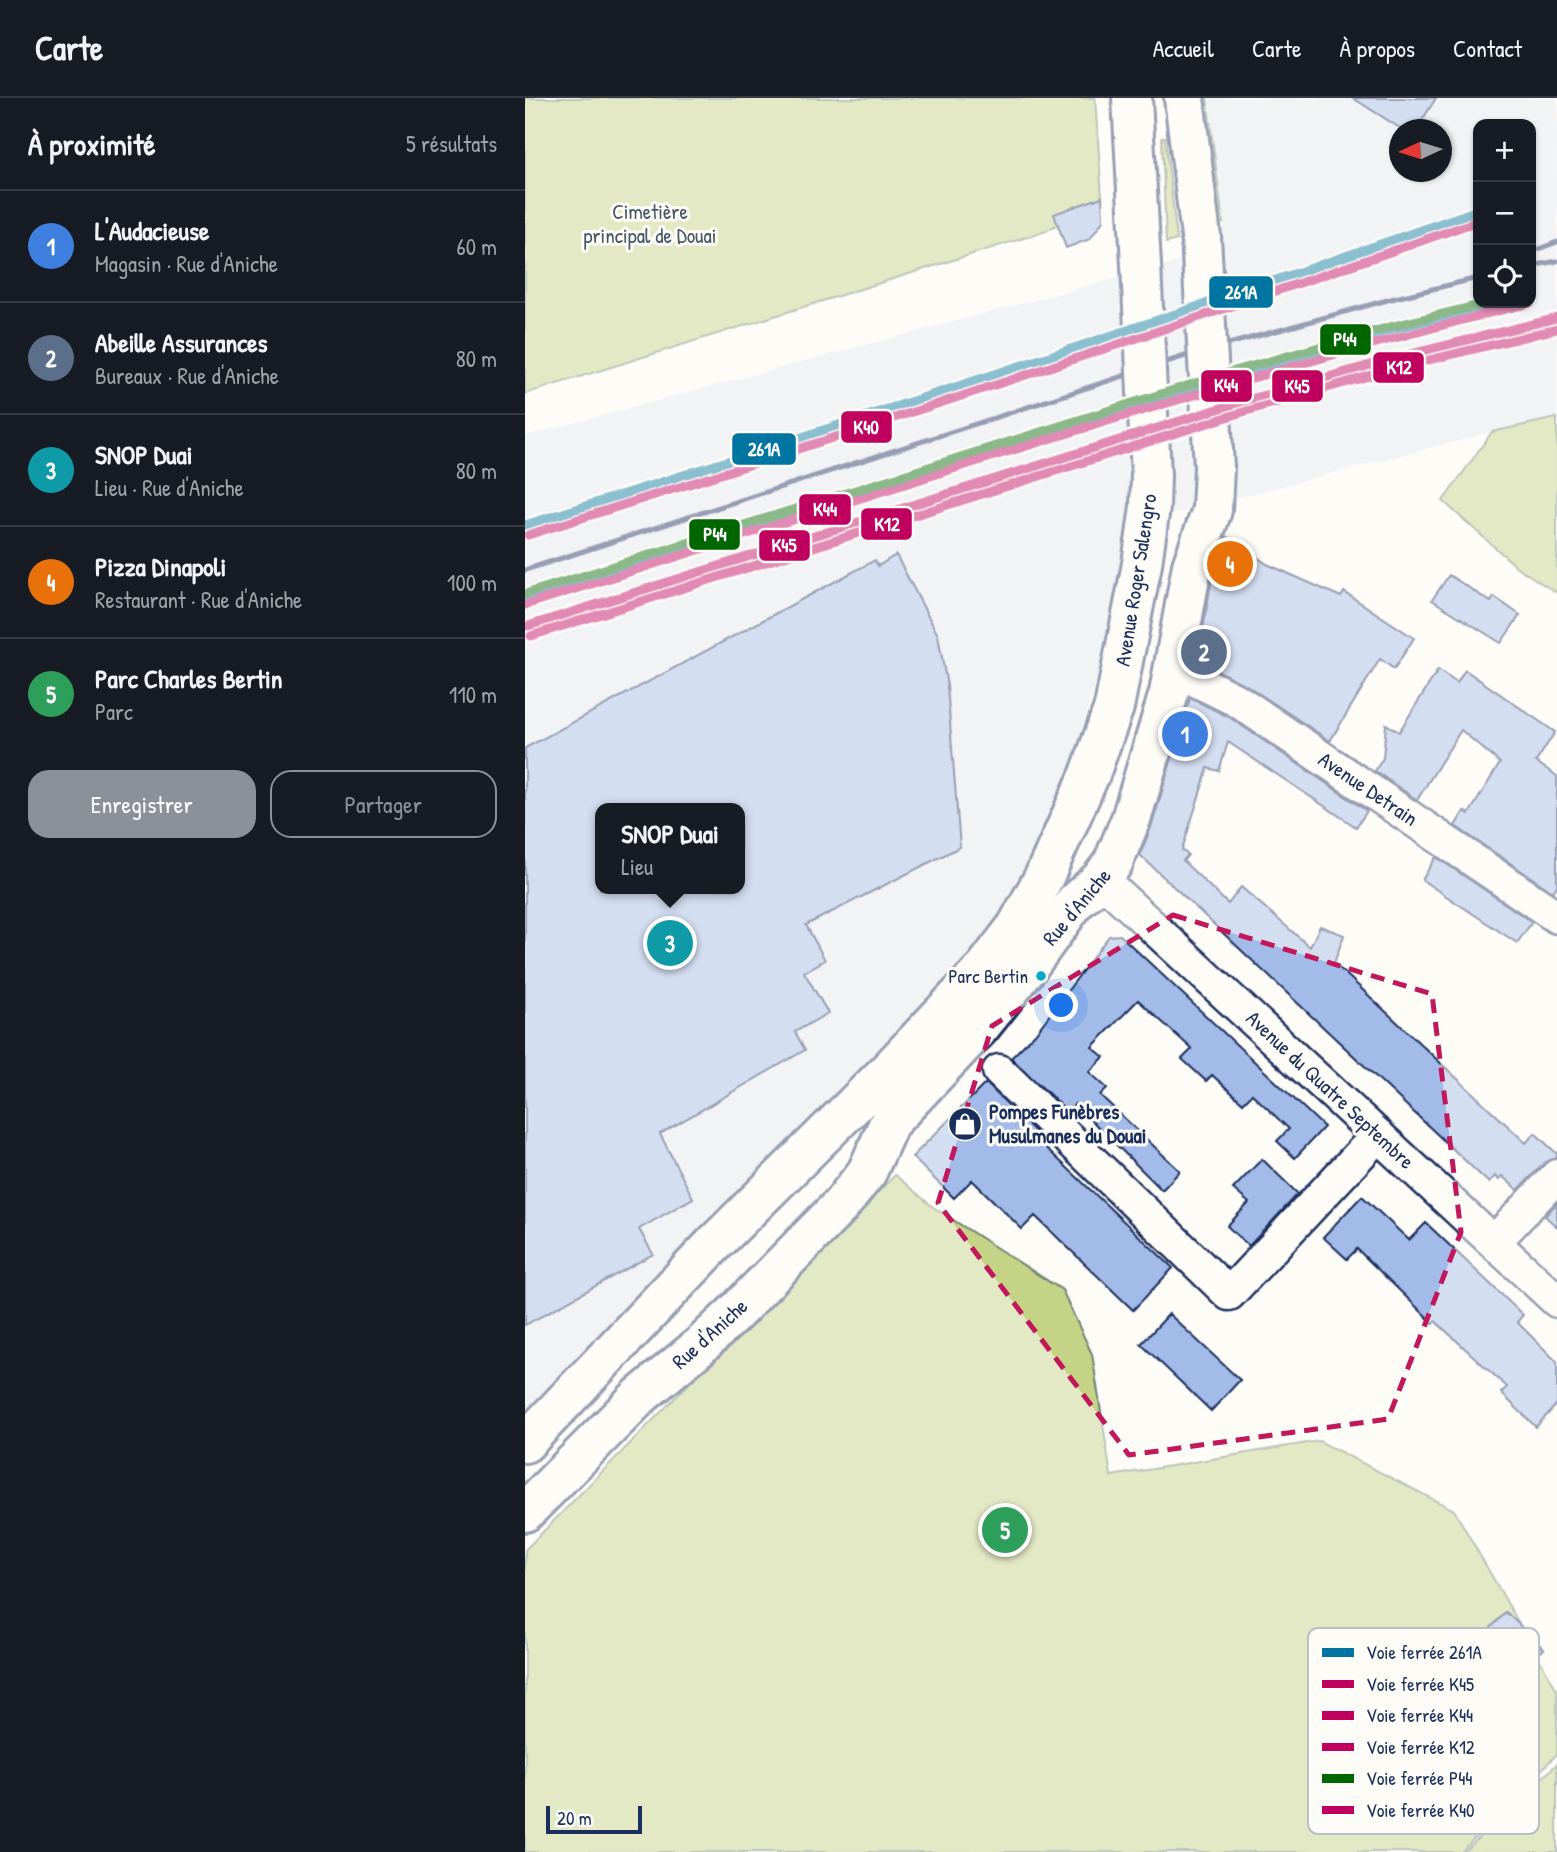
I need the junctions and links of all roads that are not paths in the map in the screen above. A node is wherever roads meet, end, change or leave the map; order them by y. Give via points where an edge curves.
1 (1132, 98) edge
2 (1184, 98) edge
3 (1173, 669) junction
4 (1119, 684) joint
5 (1101, 879) junction
6 (1557, 917) edge
7 (999, 1071) dead end
8 (1378, 1135) junction
9 (1557, 1176) edge
10 (1494, 1242) junction
11 (1557, 1301) edge
12 (525, 1443) edge
13 (525, 1512) edge

1 - 4 main road, Avenue Roger Salengro, bridge via 1151,476 1142,564
2 - 3 main road, Rue d'Aniche, bridge via 1201,237 1214,467 1212,510 1192,566
3 - 5 main road, Rue d'Aniche via 1161,725 1131,819
3 - 6 street, Avenue Detrain via 1238,701
4 - 12 main road, Rue d'Aniche via 1090,774 1029,906 1001,948 886,1073 715,1243
5 - 8 street, Avenue du Quatre Septembre
5 - 13 main road, Rue d'Aniche via 1075,902 981,1026 889,1124 872,1164 841,1205 734,1314 640,1396
7 - 8 street via 1229,1294
8 - 10 street, Avenue du Quatre Septembre
9 - 10 street
10 - 11 street, Avenue du Quatre Septembre

